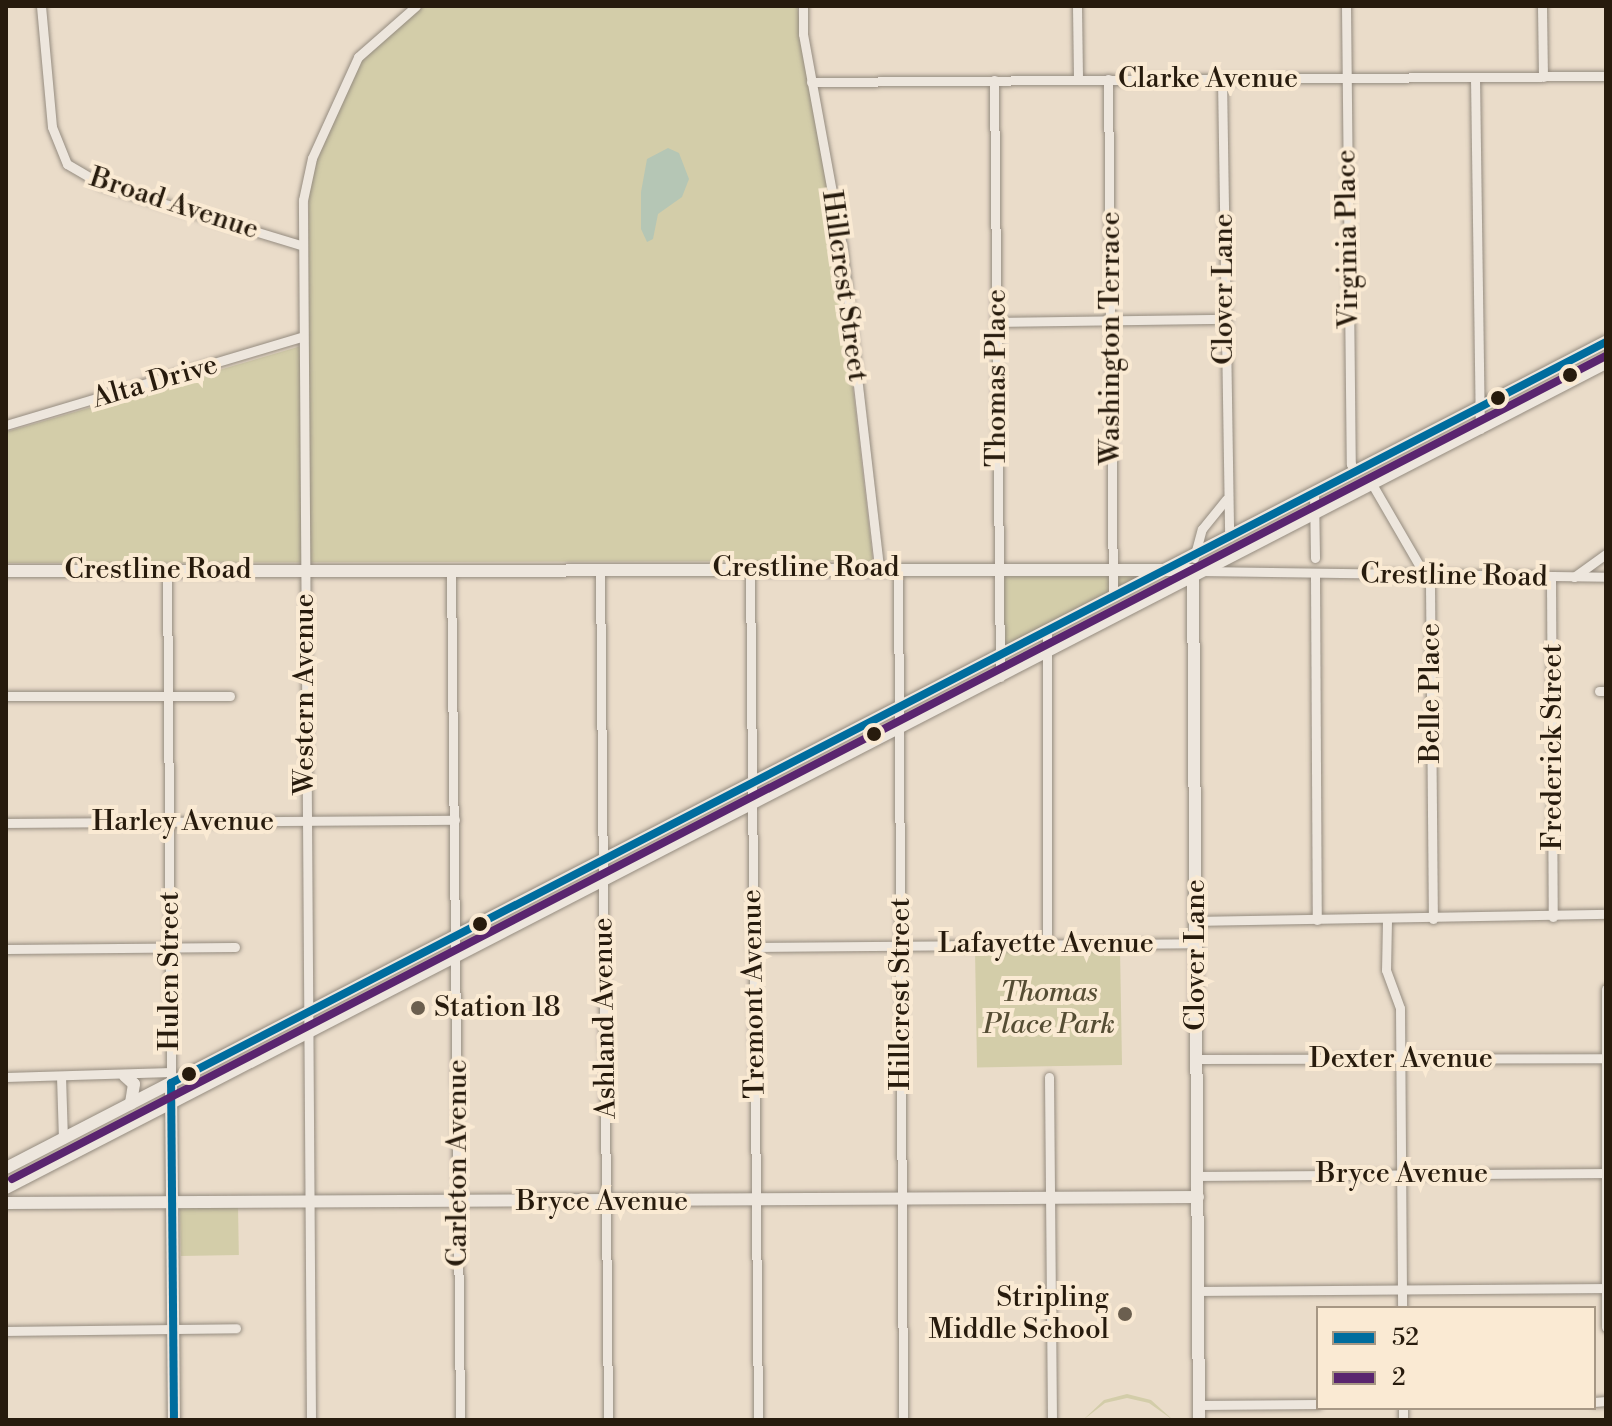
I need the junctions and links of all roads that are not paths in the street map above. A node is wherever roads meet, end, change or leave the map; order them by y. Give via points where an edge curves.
1 (41, 6) edge
2 (416, 6) edge
3 (803, 6) edge
4 (1077, 6) edge
5 (1346, 6) edge
6 (1542, 6) edge
7 (1606, 76) edge
8 (1475, 77) junction
9 (1543, 77) junction
10 (1347, 78) junction
11 (1078, 79) junction
12 (1108, 79) junction
13 (1222, 79) junction
14 (994, 80) junction
15 (811, 82) junction
16 (301, 245) junction
17 (1224, 319) junction
18 (1112, 321) junction
19 (997, 322) junction
20 (302, 337) junction
21 (1606, 342) edge
22 (1606, 363) edge
23 (1480, 407) junction
24 (6, 425) edge
25 (1480, 429) junction
26 (1355, 472) junction
27 (1372, 484) junction
28 (1314, 493) junction
29 (1226, 499) junction
30 (1315, 514) junction
31 (1229, 537) junction
32 (1606, 554) edge
33 (1194, 556) junction
34 (1315, 558) dead end
35 (998, 566) junction
36 (1113, 566) junction
37 (1172, 566) junction
38 (750, 568) junction
39 (879, 568) junction
40 (898, 568) junction
41 (451, 569) junction
42 (600, 569) junction
43 (167, 570) junction
44 (304, 570) junction
45 (6, 571) edge
46 (1197, 573) junction
47 (1315, 575) junction
48 (1424, 575) junction
49 (1574, 577) junction
50 (1606, 577) edge
51 (1551, 578) junction
52 (1113, 596) junction
53 (1047, 632) junction
54 (1047, 653) junction
55 (1000, 656) junction
56 (1000, 677) junction
57 (6, 696) edge
58 (168, 696) junction
59 (230, 696) dead end
60 (899, 707) junction
61 (899, 729) junction
62 (752, 783) junction
63 (751, 804) junction
64 (455, 820) junction
65 (306, 821) junction
66 (170, 822) junction
67 (6, 823) edge
68 (603, 859) junction
69 (603, 881) junction
70 (1606, 914) edge
71 (1553, 917) junction
72 (1433, 919) junction
73 (1317, 920) junction
74 (1387, 920) junction
75 (1196, 921) junction
76 (456, 936) junction
77 (1047, 943) junction
78 (1196, 943) junction
79 (900, 944) junction
80 (235, 947) dead end
81 (752, 947) junction
82 (6, 949) edge
83 (169, 949) junction
84 (456, 957) junction
85 (384, 973) junction
86 (394, 989) junction
87 (1606, 989) edge
88 (307, 1012) junction
89 (308, 1032) junction
90 (1606, 1058) edge
91 (1197, 1059) junction
92 (1400, 1059) junction
93 (61, 1076) junction
94 (125, 1076) junction
95 (6, 1077) edge
96 (171, 1077) junction
97 (1049, 1077) dead end
98 (131, 1104) junction
99 (172, 1104) junction
100 (63, 1139) junction
101 (6, 1168) edge
102 (1606, 1173) edge
103 (1401, 1174) junction
104 (1197, 1176) junction
105 (6, 1188) edge
106 (1198, 1197) junction
107 (1050, 1198) junction
108 (901, 1199) junction
109 (756, 1200) junction
110 (173, 1202) junction
111 (607, 1202) junction
112 (6, 1203) edge
113 (308, 1203) junction
114 (458, 1203) junction
115 (1606, 1288) edge
116 (1402, 1290) junction
117 (1198, 1291) junction
118 (1402, 1306) edge
119 (1606, 1327) edge
120 (236, 1328) dead end
121 (172, 1329) junction
122 (6, 1331) edge
123 (1316, 1404) edge
124 (1199, 1405) junction
125 (174, 1420) edge
126 (311, 1420) edge
127 (460, 1420) edge
128 (608, 1420) edge
129 (758, 1420) edge
130 (903, 1420) edge
131 (1052, 1420) edge
132 (1199, 1420) edge

1 - 16 street, Broad Avenue via 52,127 67,164 103,185
2 - 16 street, Western Avenue via 364,49 342,90 312,158
3 - 15 street, Hillcrest Street
4 - 11 street
5 - 10 street, Virginia Place
6 - 9 street
7 - 9 street, Clarke Avenue
8 - 9 street, Clarke Avenue
8 - 10 street, Clarke Avenue
8 - 23 street
10 - 13 street, Clarke Avenue
10 - 26 street, Virginia Place
11 - 12 street, Clarke Avenue
11 - 14 street, Clarke Avenue
12 - 13 street, Clarke Avenue
12 - 18 street, Washington Terrace
13 - 17 street, Clover Lane
14 - 15 street, Clarke Avenue
14 - 19 street, Thomas Place
15 - 39 street, Hillcrest Street via 842,247
16 - 20 street, Western Avenue
17 - 18 street
17 - 29 street, Clover Lane
18 - 19 street
18 - 36 street, Washington Terrace
19 - 35 street, Thomas Place
20 - 24 street, Alta Drive
20 - 44 street, Western Avenue
21 - 23 main road
22 - 25 main road
23 - 25 street
23 - 26 main road
25 - 27 main road
26 - 27 main road
26 - 28 main road
27 - 30 main road
27 - 48 street, Belle Place
28 - 30 street
28 - 31 main road
29 - 31 street, Clover Lane
29 - 33 street, Clover Lane via 1202,529
30 - 34 street
30 - 46 main road
31 - 33 main road
32 - 49 street
33 - 37 main road
33 - 46 street, Clover Lane
35 - 36 main road, Crestline Road
35 - 40 main road, Crestline Road
35 - 55 street, Thomas Place
36 - 37 main road, Crestline Road
36 - 52 street, Washington Terrace
37 - 46 main road, Crestline Road
37 - 52 main road
38 - 39 main road, Crestline Road
38 - 42 main road, Crestline Road
38 - 62 street, Tremont Avenue
39 - 40 main road, Crestline Road
40 - 60 street, Hillcrest Street
41 - 42 main road, Crestline Road
41 - 44 main road, Crestline Road
41 - 64 street, Carleton Avenue
42 - 68 street, Ashland Avenue
43 - 44 main road, Crestline Road
43 - 45 main road, Crestline Road
43 - 58 street, Hulen Street
44 - 65 street, Western Avenue
46 - 47 street, Crestline Road
46 - 54 main road
46 - 75 main road, Clover Lane
47 - 48 street, Crestline Road
47 - 73 street
48 - 51 street, Crestline Road
48 - 72 street, Belle Place via 1430,584
49 - 50 street, Crestline Road
49 - 51 street, Crestline Road
51 - 71 street, Frederick Street
52 - 53 main road
53 - 54 street
53 - 55 main road
54 - 56 main road
54 - 77 street
55 - 56 street, Thomas Place
55 - 60 main road
56 - 61 main road
57 - 58 street
58 - 59 street
58 - 66 street, Hulen Street
60 - 61 street, Hillcrest Street
60 - 62 main road
61 - 63 main road
61 - 79 street, Hillcrest Street
62 - 63 street, Tremont Avenue
62 - 68 main road
63 - 69 main road
63 - 81 street, Tremont Avenue
64 - 65 street, Harley Avenue
64 - 76 street, Carleton Avenue
65 - 66 street, Harley Avenue
65 - 88 street, Western Avenue
66 - 67 street, Harley Avenue
66 - 83 street, Hulen Street
68 - 69 street, Ashland Avenue
68 - 76 main road
69 - 84 main road
69 - 111 street, Ashland Avenue
70 - 71 street
71 - 72 street
72 - 74 street
73 - 74 street
73 - 75 street
74 - 92 street via 1386,970 1400,1008
75 - 78 main road, Clover Lane
76 - 84 street, Carleton Avenue
76 - 85 main road
77 - 78 street, Lafayette Avenue
77 - 79 street, Lafayette Avenue
78 - 91 main road, Clover Lane
79 - 81 street, Lafayette Avenue
79 - 108 street, Hillcrest Street
80 - 83 street
81 - 109 street, Tremont Avenue
82 - 83 street
83 - 96 street, Hulen Street
84 - 86 main road
84 - 114 street, Carleton Avenue
85 - 86 main road
85 - 88 main road
86 - 89 main road
87 - 90 street
88 - 89 street, Western Avenue
88 - 96 main road
89 - 99 main road
89 - 113 street, Western Avenue
90 - 92 street, Dexter Avenue
90 - 102 street
91 - 92 street, Dexter Avenue
91 - 104 main road, Clover Lane
92 - 103 street
93 - 94 street
93 - 95 street
93 - 100 street
94 - 96 street
94 - 98 main road via 134,1084
96 - 98 main road
96 - 99 main road, Hulen Street
97 - 107 street
98 - 100 main road
99 - 105 main road
99 - 110 main road, Hulen Street
100 - 101 main road
102 - 103 street, Bryce Avenue
102 - 115 street
103 - 104 street, Bryce Avenue
103 - 116 street
104 - 106 main road, Clover Lane
106 - 107 main road, Bryce Avenue
106 - 117 main road, Clover Lane
107 - 108 main road, Bryce Avenue
107 - 131 street
108 - 109 main road, Bryce Avenue
108 - 130 street, Hillcrest Street
109 - 111 main road, Bryce Avenue
109 - 129 street, Tremont Avenue
110 - 112 main road, Bryce Avenue
110 - 113 main road, Bryce Avenue
110 - 121 main road, Hulen Street
111 - 114 main road, Bryce Avenue
111 - 128 street, Ashland Avenue
113 - 114 main road, Bryce Avenue
113 - 126 street, Western Avenue
114 - 127 street, Carleton Avenue
115 - 116 street
115 - 119 street
116 - 117 street
116 - 118 street
117 - 124 main road, Clover Lane
120 - 121 street
121 - 122 street
121 - 125 main road, Hulen Street
123 - 124 street
124 - 132 main road, Clover Lane

